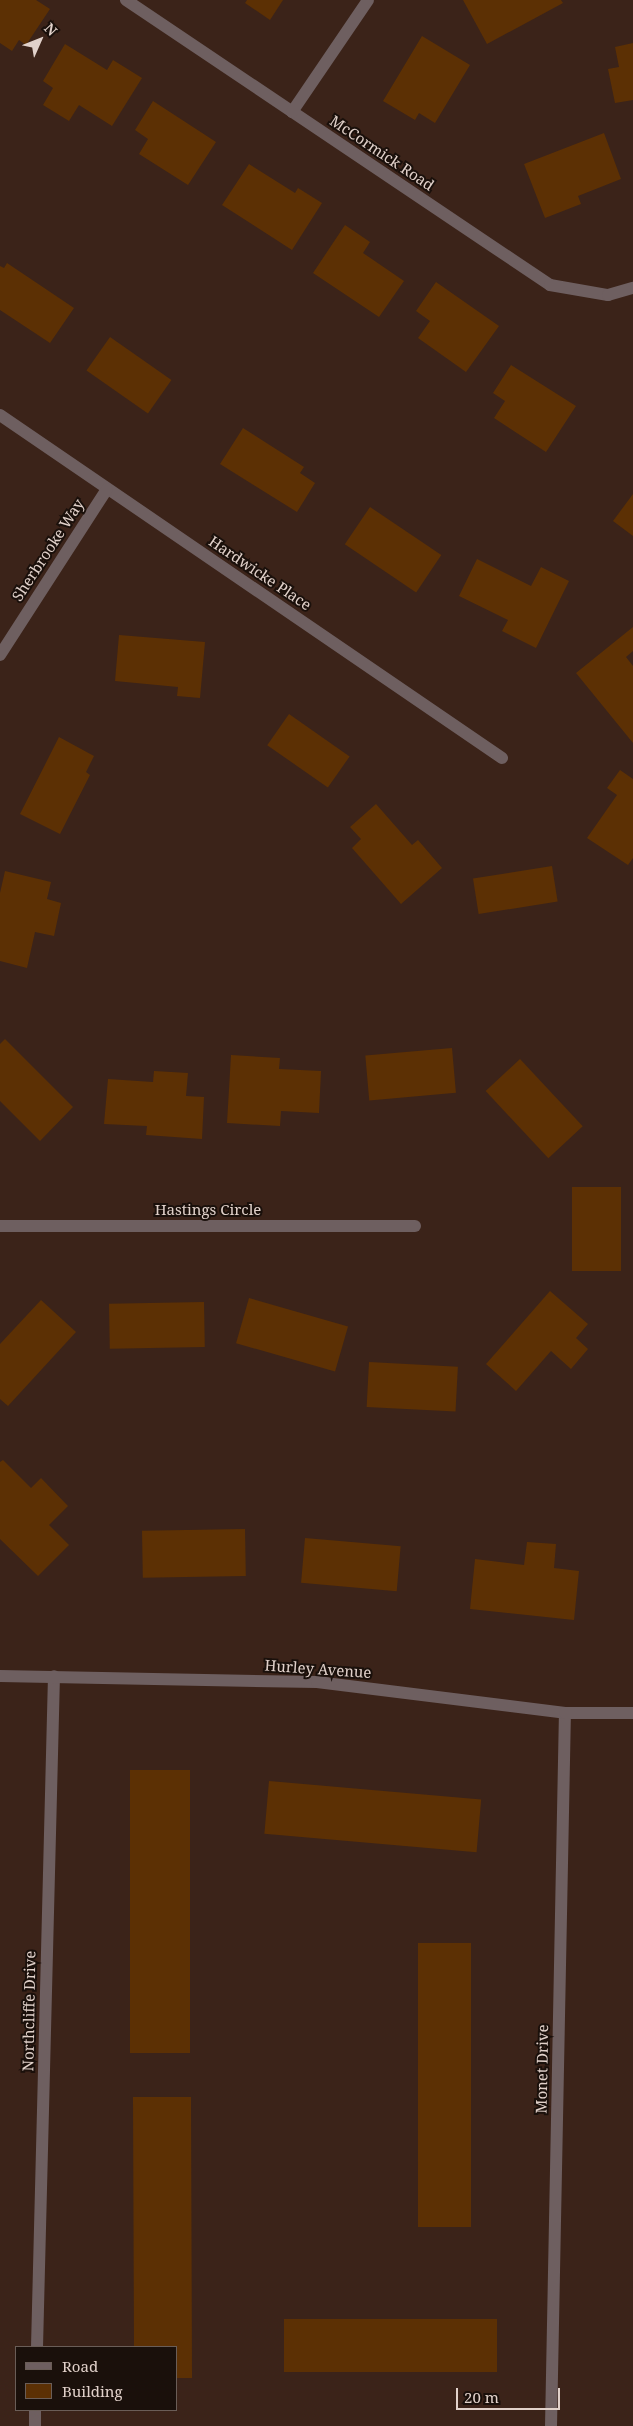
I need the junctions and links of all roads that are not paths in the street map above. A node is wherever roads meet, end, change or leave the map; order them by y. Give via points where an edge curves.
1 (126, 0) edge
2 (368, 0) edge
3 (292, 112) junction
4 (633, 288) edge
5 (0, 415) edge
6 (107, 489) junction
7 (0, 655) edge
8 (502, 758) dead end
9 (0, 1226) edge
10 (415, 1226) dead end
11 (0, 1676) edge
12 (54, 1676) junction
13 (565, 1713) junction
14 (633, 1713) edge
15 (37, 2346) edge
16 (35, 2411) edge
17 (35, 2426) edge
18 (551, 2426) edge

1 - 3 street, McCormick Road
2 - 3 street
3 - 4 street, McCormick Road via 550,285 608,295
5 - 6 street, Hardwicke Place
6 - 7 street, Sherbrooke Way
6 - 8 street, Hardwicke Place
9 - 10 street, Hastings Circle
11 - 12 street, Hurley Avenue
12 - 13 street, Hurley Avenue via 316,1682
12 - 15 street, Northcliffe Drive
13 - 14 street, Hurley Avenue
13 - 18 street, Monet Drive
16 - 17 street

